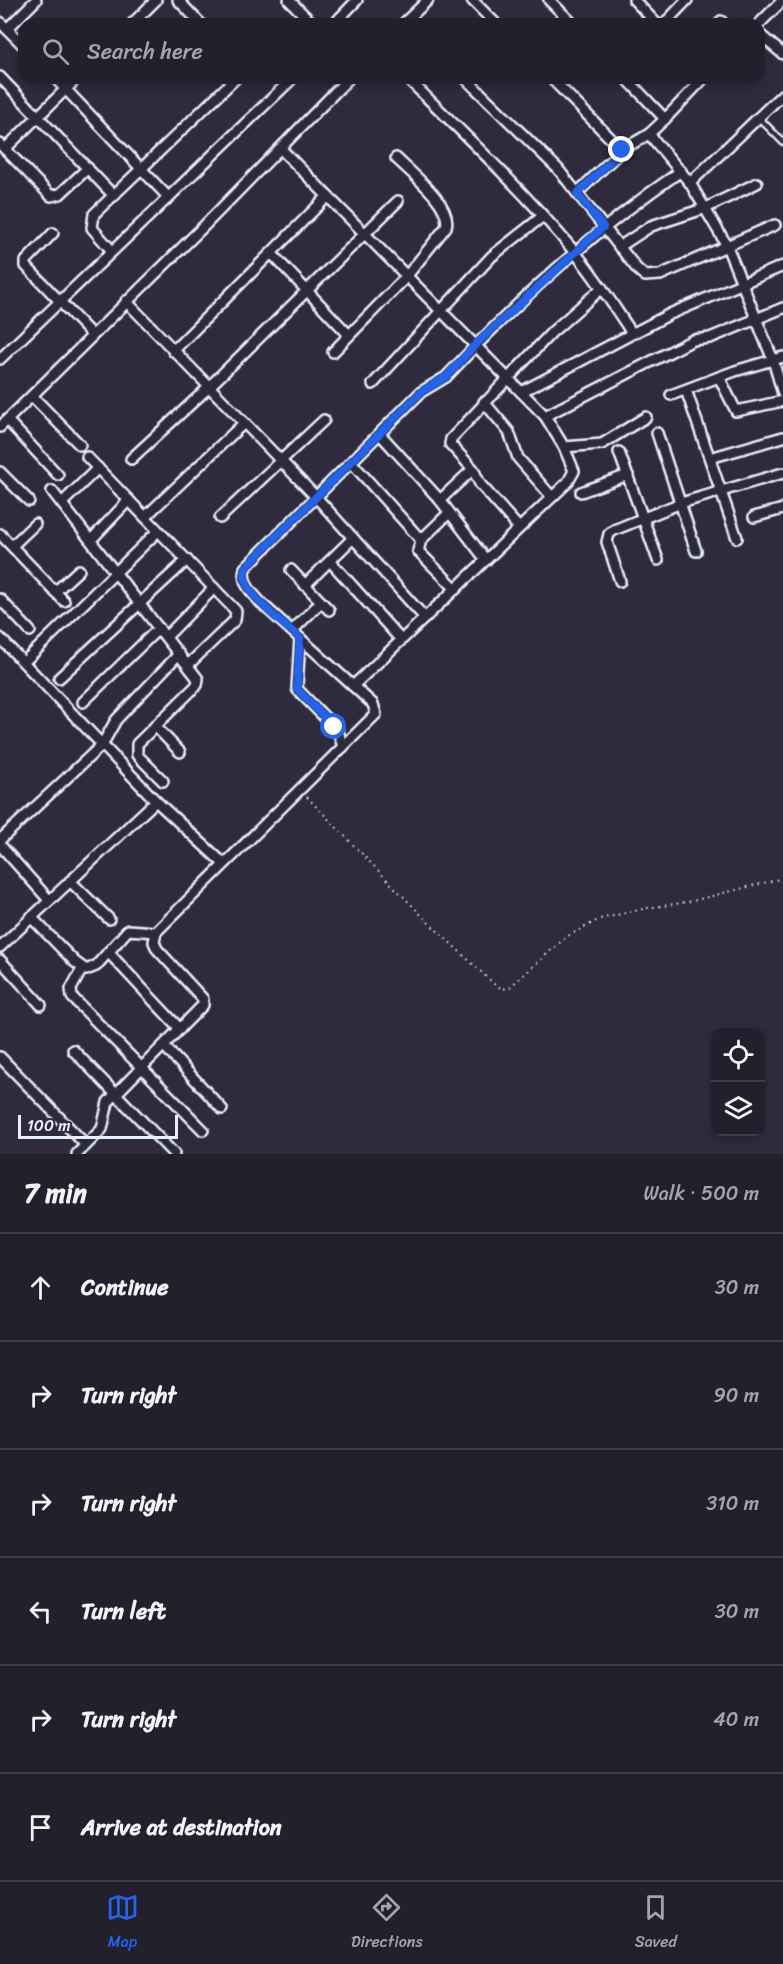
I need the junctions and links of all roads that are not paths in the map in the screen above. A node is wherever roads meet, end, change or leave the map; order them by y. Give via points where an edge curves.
1 (36, 0) edge
2 (156, 0) edge
3 (177, 0) edge
4 (289, 0) edge
5 (357, 0) edge
6 (428, 0) edge
7 (472, 0) edge
8 (549, 0) edge
9 (634, 0) edge
10 (687, 0) edge
11 (783, 0) edge
12 (304, 15) junction
13 (138, 18) edge
14 (195, 18) edge
15 (301, 18) edge
16 (307, 18) edge
17 (340, 18) edge
18 (411, 18) edge
19 (490, 18) edge
20 (567, 18) edge
21 (651, 18) edge
22 (670, 18) edge
23 (765, 18) edge
24 (3, 25) edge
25 (765, 39) edge
26 (18, 40) edge
27 (783, 54) edge
28 (0, 77) edge
29 (61, 84) edge
30 (71, 84) edge
31 (230, 84) edge
32 (287, 84) edge
33 (343, 84) edge
34 (413, 84) edge
35 (471, 84) edge
36 (557, 84) edge
37 (632, 84) edge
38 (698, 84) edge
39 (66, 89) junction
40 (783, 94) edge
41 (38, 116) junction
42 (758, 117) junction
43 (665, 118) junction
44 (649, 134) junction
45 (783, 142) edge
46 (2, 146) edge
47 (280, 149) junction
48 (622, 150) junction
49 (396, 158) dead end
50 (88, 168) junction
51 (142, 168) junction
52 (681, 171) junction
53 (690, 183) junction
54 (757, 183) dead end
55 (577, 194) junction
56 (114, 196) junction
57 (169, 198) junction
58 (326, 198) junction
59 (398, 201) dead end
60 (706, 208) junction
61 (543, 216) junction
62 (775, 225) dead end
63 (603, 227) junction
64 (53, 233) dead end
65 (364, 235) junction
66 (726, 244) junction
67 (619, 247) junction
68 (112, 251) junction
69 (575, 251) junction
70 (272, 254) junction
71 (783, 266) edge
72 (406, 277) junction
73 (741, 283) junction
74 (602, 288) junction
75 (308, 292) junction
76 (59, 300) junction
77 (126, 301) junction
78 (783, 308) edge
79 (441, 312) junction
80 (757, 320) junction
81 (632, 333) junction
82 (92, 335) junction
83 (349, 335) junction
84 (475, 345) junction
85 (172, 351) junction
86 (333, 352) dead end
87 (778, 358) edge
88 (0, 359) edge
89 (508, 377) junction
90 (719, 377) junction
91 (373, 384) dead end
92 (208, 388) junction
93 (686, 390) junction
94 (521, 392) junction
95 (783, 394) edge
96 (671, 395) dead end
97 (32, 396) junction
98 (783, 401) edge
99 (484, 402) junction
100 (545, 416) junction
101 (646, 417) dead end
102 (324, 420) dead end
103 (4, 423) edge
104 (244, 423) junction
105 (380, 434) junction
106 (657, 434) dead end
107 (783, 436) edge
108 (80, 446) dead end
109 (564, 447) junction
110 (620, 452) dead end
111 (87, 457) dead end
112 (710, 458) junction
113 (131, 459) dead end
114 (280, 461) junction
115 (352, 463) junction
116 (98, 468) junction
117 (473, 469) junction
118 (0, 472) edge
119 (783, 473) edge
120 (58, 475) dead end
121 (628, 475) junction
122 (52, 490) dead end
123 (720, 491) junction
124 (581, 492) dead end
125 (552, 497) junction
126 (317, 498) junction
127 (129, 500) junction
128 (440, 500) junction
129 (29, 501) dead end
130 (62, 503) junction
131 (681, 503) junction
132 (783, 509) edge
133 (448, 514) junction
134 (145, 517) junction
135 (754, 517) dead end
136 (220, 518) dead end
137 (644, 518) junction
138 (35, 524) dead end
139 (519, 528) junction
140 (158, 531) junction
141 (0, 534) edge
142 (353, 538) junction
143 (737, 538) dead end
144 (91, 540) junction
145 (421, 540) junction
146 (12, 546) junction
147 (696, 551) dead end
148 (186, 560) junction
149 (486, 560) junction
150 (658, 560) dead end
151 (330, 561) junction
152 (79, 570) dead end
153 (291, 570) dead end
154 (117, 573) junction
155 (620, 581) dead end
156 (305, 585) junction
157 (214, 588) junction
158 (456, 589) junction
159 (55, 592) junction
160 (0, 599) edge
161 (64, 602) dead end
162 (321, 602) junction
163 (140, 604) junction
164 (329, 610) dead end
165 (425, 618) junction
166 (159, 628) junction
167 (30, 631) dead end
168 (296, 634) junction
169 (166, 636) junction
170 (0, 638) edge
171 (401, 640) junction
172 (179, 654) junction
173 (28, 658) dead end
174 (188, 665) junction
175 (59, 678) dead end
176 (353, 686) junction
177 (82, 702) dead end
178 (155, 726) junction
179 (102, 745) junction
180 (343, 747) junction
181 (180, 752) dead end
182 (163, 781) dead end
183 (156, 801) junction
184 (0, 840) edge
185 (0, 845) edge
186 (224, 864) junction
187 (70, 880) junction
188 (49, 900) junction
189 (31, 917) junction
190 (109, 919) dead end
191 (156, 932) junction
192 (0, 947) edge
193 (108, 952) junction
194 (0, 960) edge
195 (82, 969) junction
196 (41, 1005) dead end
197 (180, 1029) junction
198 (164, 1046) junction
199 (73, 1050) dead end
200 (0, 1057) edge
201 (142, 1068) junction
202 (117, 1094) junction
203 (222, 1108) dead end
204 (202, 1130) dead end
205 (86, 1145) junction
206 (170, 1153) edge
207 (77, 1154) edge

1 - 24 street
2 - 13 street
3 - 14 street
4 - 12 street
5 - 17 street
6 - 18 street
7 - 19 street
8 - 20 street
9 - 21 street
10 - 22 street
11 - 23 street
12 - 15 street
12 - 16 street
24 - 26 street
25 - 27 street
28 - 41 street
29 - 39 street
30 - 39 street
31 - 51 street
32 - 57 street
33 - 47 street
34 - 61 street
35 - 55 street
36 - 48 street
37 - 43 street
38 - 43 street
39 - 41 street
39 - 51 street
40 - 42 street
41 - 46 street
41 - 50 street
42 - 45 lane
42 - 53 street
43 - 44 street
44 - 48 street
44 - 52 street
46 - 50 street via 54,197
47 - 58 street
47 - 77 street
48 - 55 street
49 - 72 street via 442,204 448,217 443,234
50 - 56 street
51 - 56 street
51 - 57 street
52 - 53 street
52 - 63 street
53 - 60 street
54 - 60 street
55 - 63 street
56 - 68 street via 94,214 90,225
57 - 68 street
58 - 65 street
58 - 70 street
59 - 65 street
60 - 66 street
60 - 67 street via 651,226
61 - 69 street
61 - 79 street via 492,256
62 - 66 street
63 - 67 street
63 - 69 street
64 - 76 street via 25,264
65 - 72 street
65 - 75 street
66 - 67 street via 649,277
66 - 73 street
68 - 76 street
69 - 74 street
69 - 84 street
70 - 75 street
70 - 85 street
71 - 73 street
72 - 79 street
72 - 83 street
73 - 80 street
73 - 81 street
74 - 81 street
74 - 89 street
75 - 83 street
75 - 92 street
76 - 82 street
76 - 88 street
77 - 82 street
77 - 85 street
78 - 80 street
79 - 84 street
79 - 91 street
80 - 87 street
80 - 100 street via 710,338 693,340
81 - 94 street
82 - 97 street
83 - 86 street
84 - 89 street
84 - 105 street via 446,377 421,392
85 - 92 street
87 - 90 street
87 - 95 street
89 - 94 street
89 - 99 street
90 - 93 street
90 - 98 street via 736,411
92 - 104 street
92 - 113 street
93 - 96 street
93 - 112 street
94 - 100 street
97 - 103 street
97 - 108 street
99 - 117 street via 450,441
99 - 125 street via 509,432 518,458
100 - 109 street
101 - 109 street via 602,444
102 - 114 street
103 - 120 street
104 - 114 street
104 - 134 street
105 - 115 street
105 - 128 street
106 - 131 street
107 - 112 street
109 - 125 street via 574,471
110 - 121 street
111 - 116 street
112 - 123 street
114 - 126 street
114 - 136 street
115 - 126 street
115 - 145 street
116 - 127 street
116 - 130 street
117 - 128 street
117 - 139 street via 480,484
118 - 129 street
119 - 123 street
121 - 124 street
121 - 137 street
122 - 130 street
123 - 131 street
123 - 143 street
125 - 139 street
126 - 142 street
126 - 168 street via 249,562 243,574 253,594
127 - 134 street
127 - 144 street
128 - 133 street
130 - 144 street
131 - 137 street
131 - 147 street
132 - 135 street
133 - 145 street
133 - 149 street
134 - 140 street
137 - 150 street
137 - 155 street via 614,530 607,538
138 - 146 street
139 - 149 street
140 - 148 street
140 - 154 street
141 - 146 street
142 - 151 street
142 - 165 street
144 - 154 street
145 - 158 street via 420,553
146 - 159 street
148 - 157 street
148 - 163 street
149 - 158 street
151 - 156 street
151 - 171 street
152 - 159 street
153 - 156 street
154 - 163 street
154 - 173 street
156 - 162 street
157 - 169 street
157 - 174 street via 236,611 237,618
158 - 165 street
159 - 161 street
160 - 167 street
162 - 164 street
162 - 168 street
163 - 166 street
163 - 175 street
165 - 171 street
166 - 169 street
166 - 177 street
168 - 176 street
168 - 180 street via 297,689 338,730
169 - 172 street
170 - 179 street
171 - 176 street
172 - 174 street
172 - 179 street via 116,720
174 - 178 street via 198,679 197,685
176 - 180 street via 376,710 374,717
178 - 181 street
178 - 182 street via 136,744 136,752
179 - 183 street
179 - 184 street
180 - 186 street
183 - 186 street
183 - 187 street
185 - 188 street
186 - 191 street
187 - 188 street
187 - 190 street
188 - 189 street
189 - 192 street
189 - 195 street
191 - 193 street via 128,930
191 - 197 street via 157,949 203,999 201,1008
193 - 195 street via 96,966
193 - 197 street
194 - 196 street
195 - 201 street via 71,989 72,997
197 - 198 street
198 - 201 street
198 - 203 street
199 - 202 street
200 - 205 street
201 - 202 street
201 - 204 street
202 - 205 street via 108,1102 102,1129
202 - 206 street
205 - 207 street

